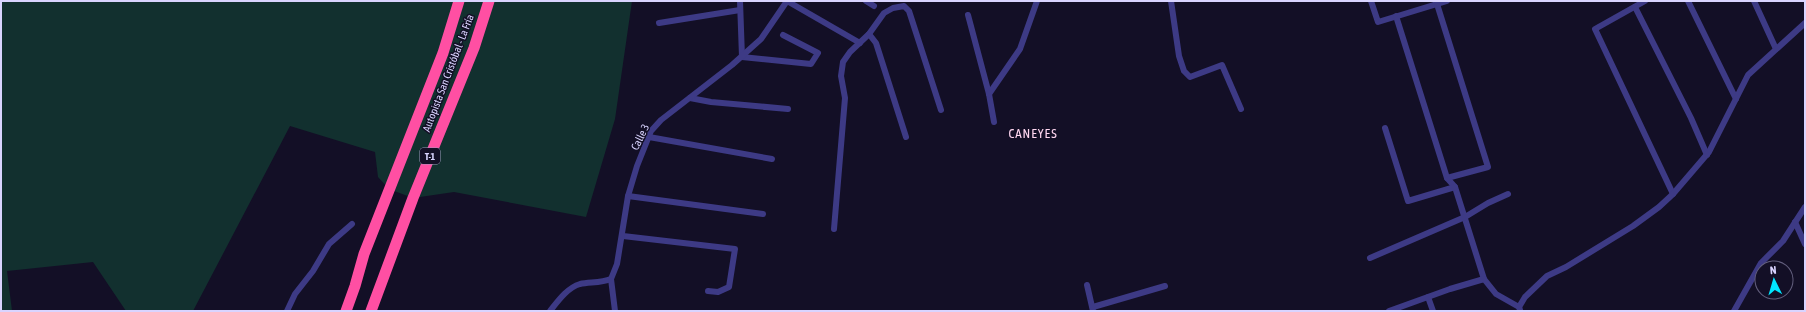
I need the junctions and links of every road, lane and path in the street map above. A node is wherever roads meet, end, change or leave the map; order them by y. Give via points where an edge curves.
1 (459, 1) edge
2 (489, 1) edge
3 (740, 1) edge
4 (787, 1) edge
5 (866, 1) edge
6 (1036, 1) edge
7 (1171, 1) edge
8 (1371, 1) edge
9 (1418, 1) edge
10 (1447, 1) edge
11 (1645, 1) edge
12 (1688, 1) edge
13 (1754, 1) edge
14 (1437, 4) junction
15 (874, 6) dead end
16 (1635, 7) junction
17 (1420, 9) junction
18 (740, 10) junction
19 (968, 15) dead end
20 (1396, 16) junction
21 (659, 23) dead end
22 (1805, 23) edge
23 (869, 34) junction
24 (783, 35) dead end
25 (860, 43) junction
26 (1776, 49) junction
27 (742, 57) junction
28 (989, 94) junction
29 (690, 98) junction
30 (1736, 99) junction
31 (788, 109) dead end
32 (1241, 109) dead end
33 (942, 110) dead end
34 (994, 122) dead end
35 (1385, 128) dead end
36 (649, 137) junction
37 (906, 137) dead end
38 (1707, 155) junction
39 (772, 159) dead end
40 (1447, 178) junction
41 (1455, 187) junction
42 (1508, 194) dead end
43 (1673, 194) junction
44 (628, 196) junction
45 (1805, 207) edge
46 (763, 214) dead end
47 (1465, 217) junction
48 (1795, 222) junction
49 (352, 224) dead end
50 (834, 229) dead end
51 (623, 236) junction
52 (1805, 244) edge
53 (1370, 258) dead end
54 (611, 279) junction
55 (1484, 279) junction
56 (1087, 285) dead end
57 (1165, 286) dead end
58 (708, 291) dead end
59 (1428, 297) junction
60 (1093, 309) edge
61 (1520, 309) edge
62 (287, 311) edge
63 (346, 311) edge
64 (371, 311) edge
65 (550, 311) edge
66 (615, 311) edge
67 (1389, 311) edge
68 (1433, 311) edge
69 (1734, 311) edge

1 - 63 highway, Autopista San Cristóbal - La Fría / T-1 via 443,53 380,211
2 - 64 highway, Autopista San Cristóbal - La Fría / T-1 via 474,48 413,198
3 - 18 street
4 - 25 street
4 - 27 street, Calle 3 via 761,39
5 - 15 street
6 - 28 street via 1020,49
7 - 32 street via 1179,56 1184,71 1190,77 1222,65
8 - 20 street via 1378,22
9 - 17 street
10 - 14 street
11 - 16 street
12 - 30 street
13 - 26 street
14 - 17 street
14 - 40 street via 1488,167
16 - 38 street
16 - 43 street via 1595,29
17 - 20 street
18 - 21 street
18 - 27 street
19 - 28 street
20 - 40 street
22 - 26 street
23 - 25 street
23 - 33 street via 887,11 896,6 907,8 915,24
23 - 37 street via 876,43
24 - 27 street via 818,53 811,64
25 - 50 street via 846,57 841,71 845,98
26 - 30 street via 1748,75
27 - 29 street, Calle 3
28 - 34 street
29 - 31 street
29 - 36 street, Calle 3 via 661,120
30 - 38 street
35 - 41 street via 1408,201
36 - 39 street
36 - 44 street, Calle 3
38 - 43 street
40 - 41 street
41 - 47 street
42 - 47 street
43 - 61 street via 1633,226 1547,276 1525,297
44 - 46 street
44 - 51 street, Calle 3
45 - 48 street
47 - 53 street
47 - 55 street
48 - 52 street
48 - 69 street via 1783,241 1761,263
49 - 62 street via 329,244 295,294
51 - 54 street, Calle 3 via 618,264
51 - 58 street via 735,249 729,287 718,292
54 - 65 street via 572,288
54 - 66 street, Calle 3
55 - 59 street
55 - 61 street via 1496,294
56 - 60 street
57 - 60 street
59 - 67 street
59 - 68 street

